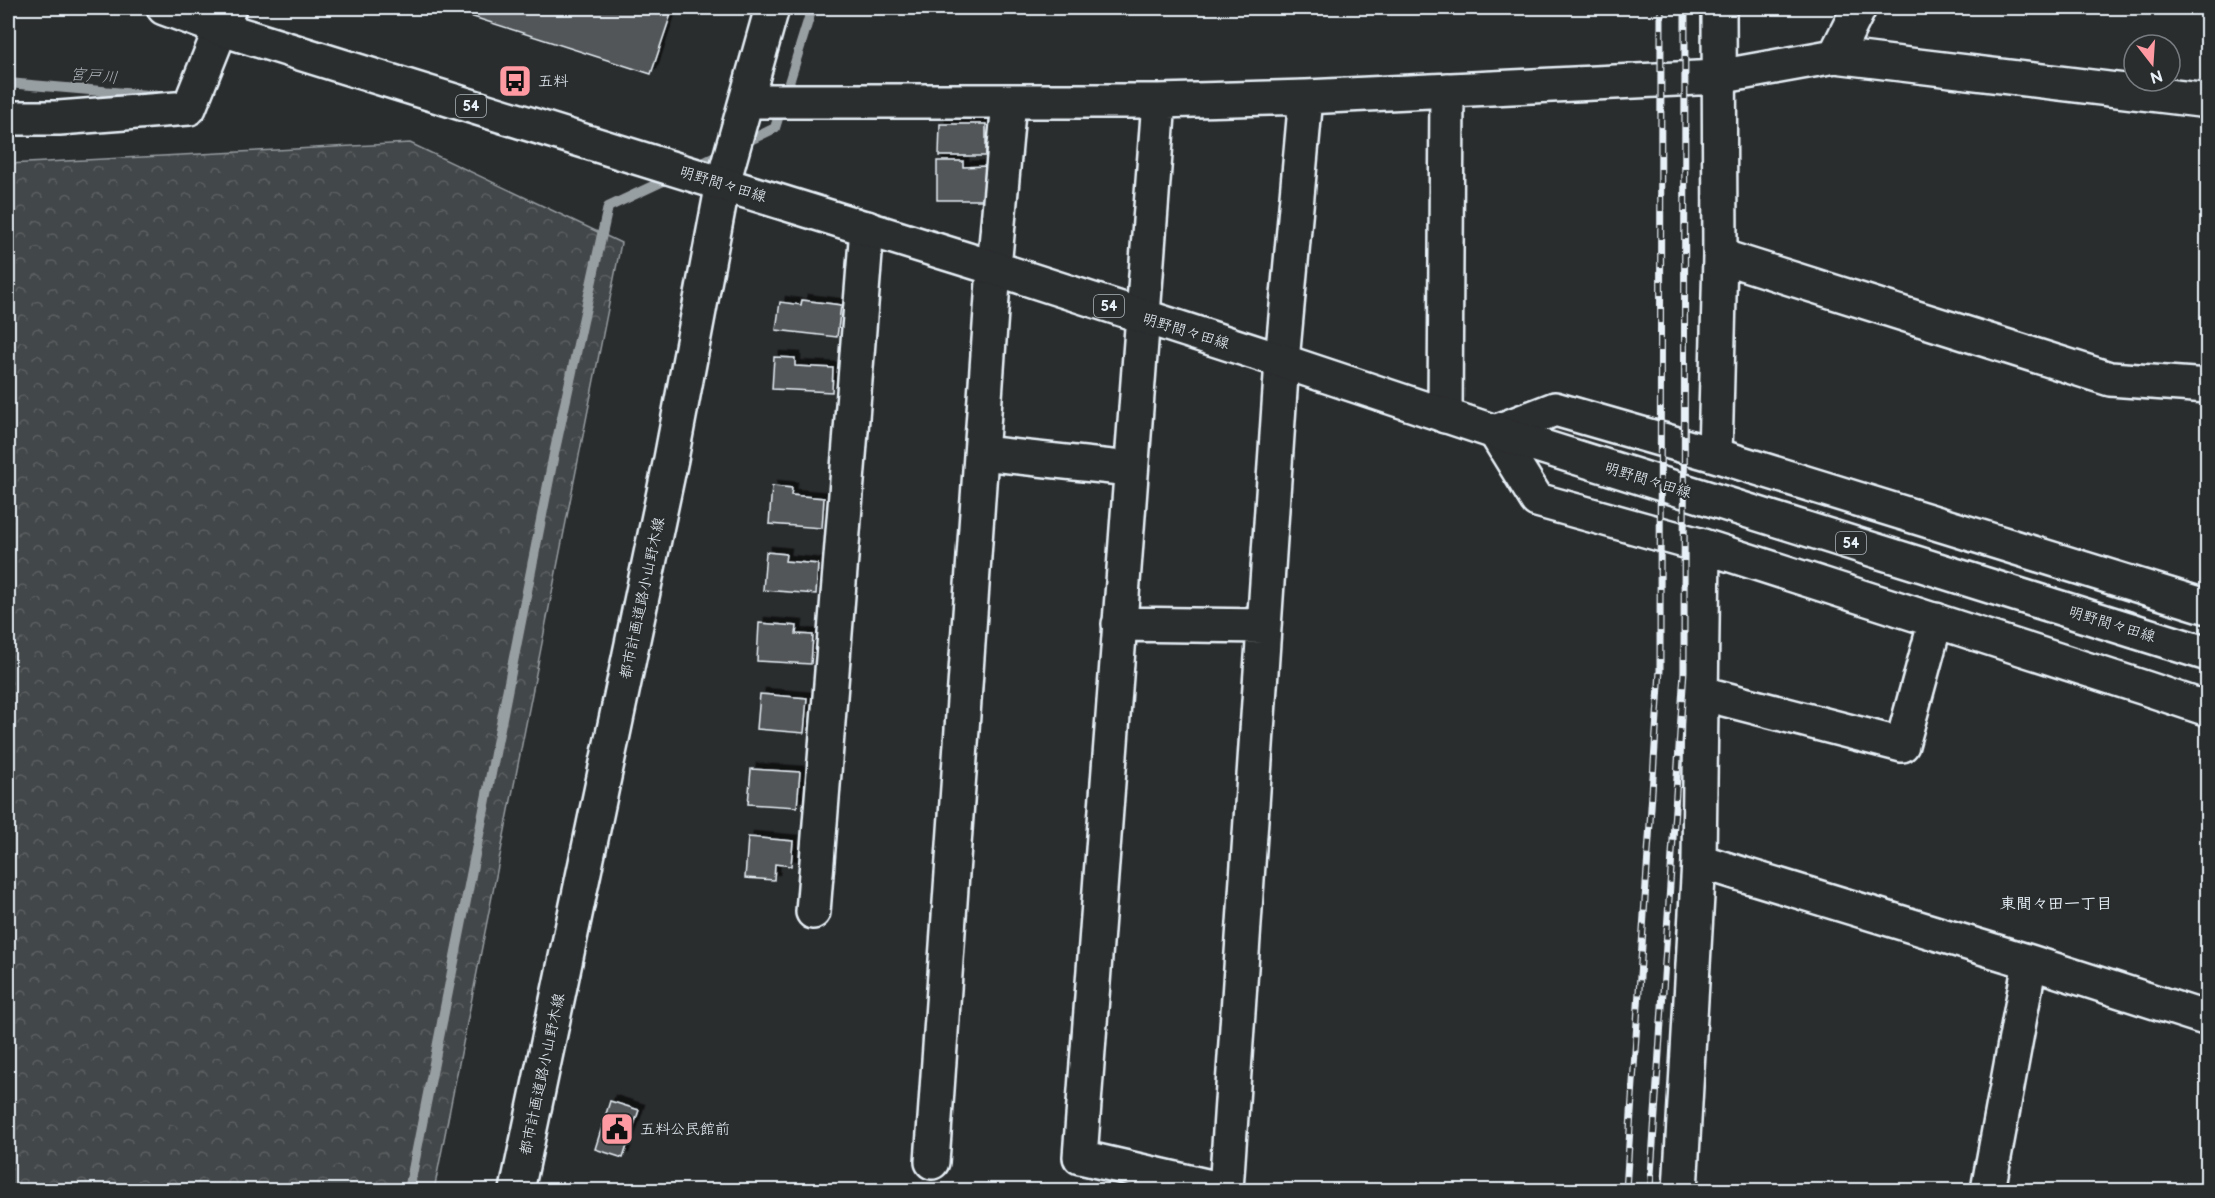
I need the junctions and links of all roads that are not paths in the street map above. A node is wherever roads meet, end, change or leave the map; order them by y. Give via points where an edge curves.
1 (164, 8) edge
2 (772, 8) edge
3 (1719, 8) edge
4 (1858, 8) edge
5 (224, 18) edge
6 (1835, 56) junction
7 (1718, 77) junction
8 (1448, 90) junction
9 (1306, 97) junction
10 (2208, 100) edge
11 (746, 101) junction
12 (1159, 101) junction
13 (1009, 102) junction
14 (8, 118) edge
15 (723, 183) junction
16 (867, 228) junction
17 (1720, 256) junction
18 (994, 268) junction
19 (1142, 317) junction
20 (1282, 361) junction
21 (2208, 386) edge
22 (1445, 416) junction
23 (1495, 432) junction
24 (982, 453) junction
25 (1715, 456) junction
26 (1130, 469) junction
27 (1703, 546) junction
28 (2208, 607) edge
29 (1936, 620) junction
30 (1119, 624) junction
31 (1264, 626) junction
32 (2208, 654) edge
33 (1701, 693) junction
34 (2208, 710) edge
35 (1699, 861) junction
36 (813, 912) dead end
37 (2030, 962) junction
38 (2208, 1019) edge
39 (932, 1162) dead end
40 (517, 1191) edge
41 (1225, 1191) edge
42 (1680, 1191) edge
43 (1988, 1191) edge

1 - 5 street, 明野間々田線 / 54
2 - 11 street, 都市計画道路小山野木線
3 - 7 street
4 - 6 street
5 - 14 street via 189,108
5 - 15 street, 明野間々田線 / 54
6 - 7 street
6 - 10 street
7 - 8 street
7 - 17 street
8 - 9 street
8 - 22 street
9 - 12 street
9 - 20 street
11 - 13 street
11 - 15 street, 都市計画道路小山野木線
12 - 13 street
12 - 19 street
13 - 18 street
15 - 16 street, 明野間々田線 / 54
15 - 40 street, 都市計画道路小山野木線 via 672,459
16 - 18 street, 明野間々田線 / 54
16 - 36 street
17 - 21 street via 2110,380
17 - 25 street
18 - 19 street, 明野間々田線 / 54
18 - 24 street
19 - 20 street, 明野間々田線 / 54
19 - 26 street
20 - 22 street, 明野間々田線 / 54
20 - 31 street
22 - 23 street, 明野間々田線 / 54
23 - 25 street via 1555,409
23 - 27 street via 1537,500
23 - 32 street, 明野間々田線 / 54
24 - 26 street
24 - 39 street
25 - 28 street
26 - 30 street
27 - 29 street
27 - 33 street
29 - 33 street via 1902,744
29 - 34 street
30 - 31 street
30 - 41 street via 1080,1157
31 - 41 street
33 - 35 street
35 - 37 street
35 - 42 street
37 - 38 street
37 - 43 street

